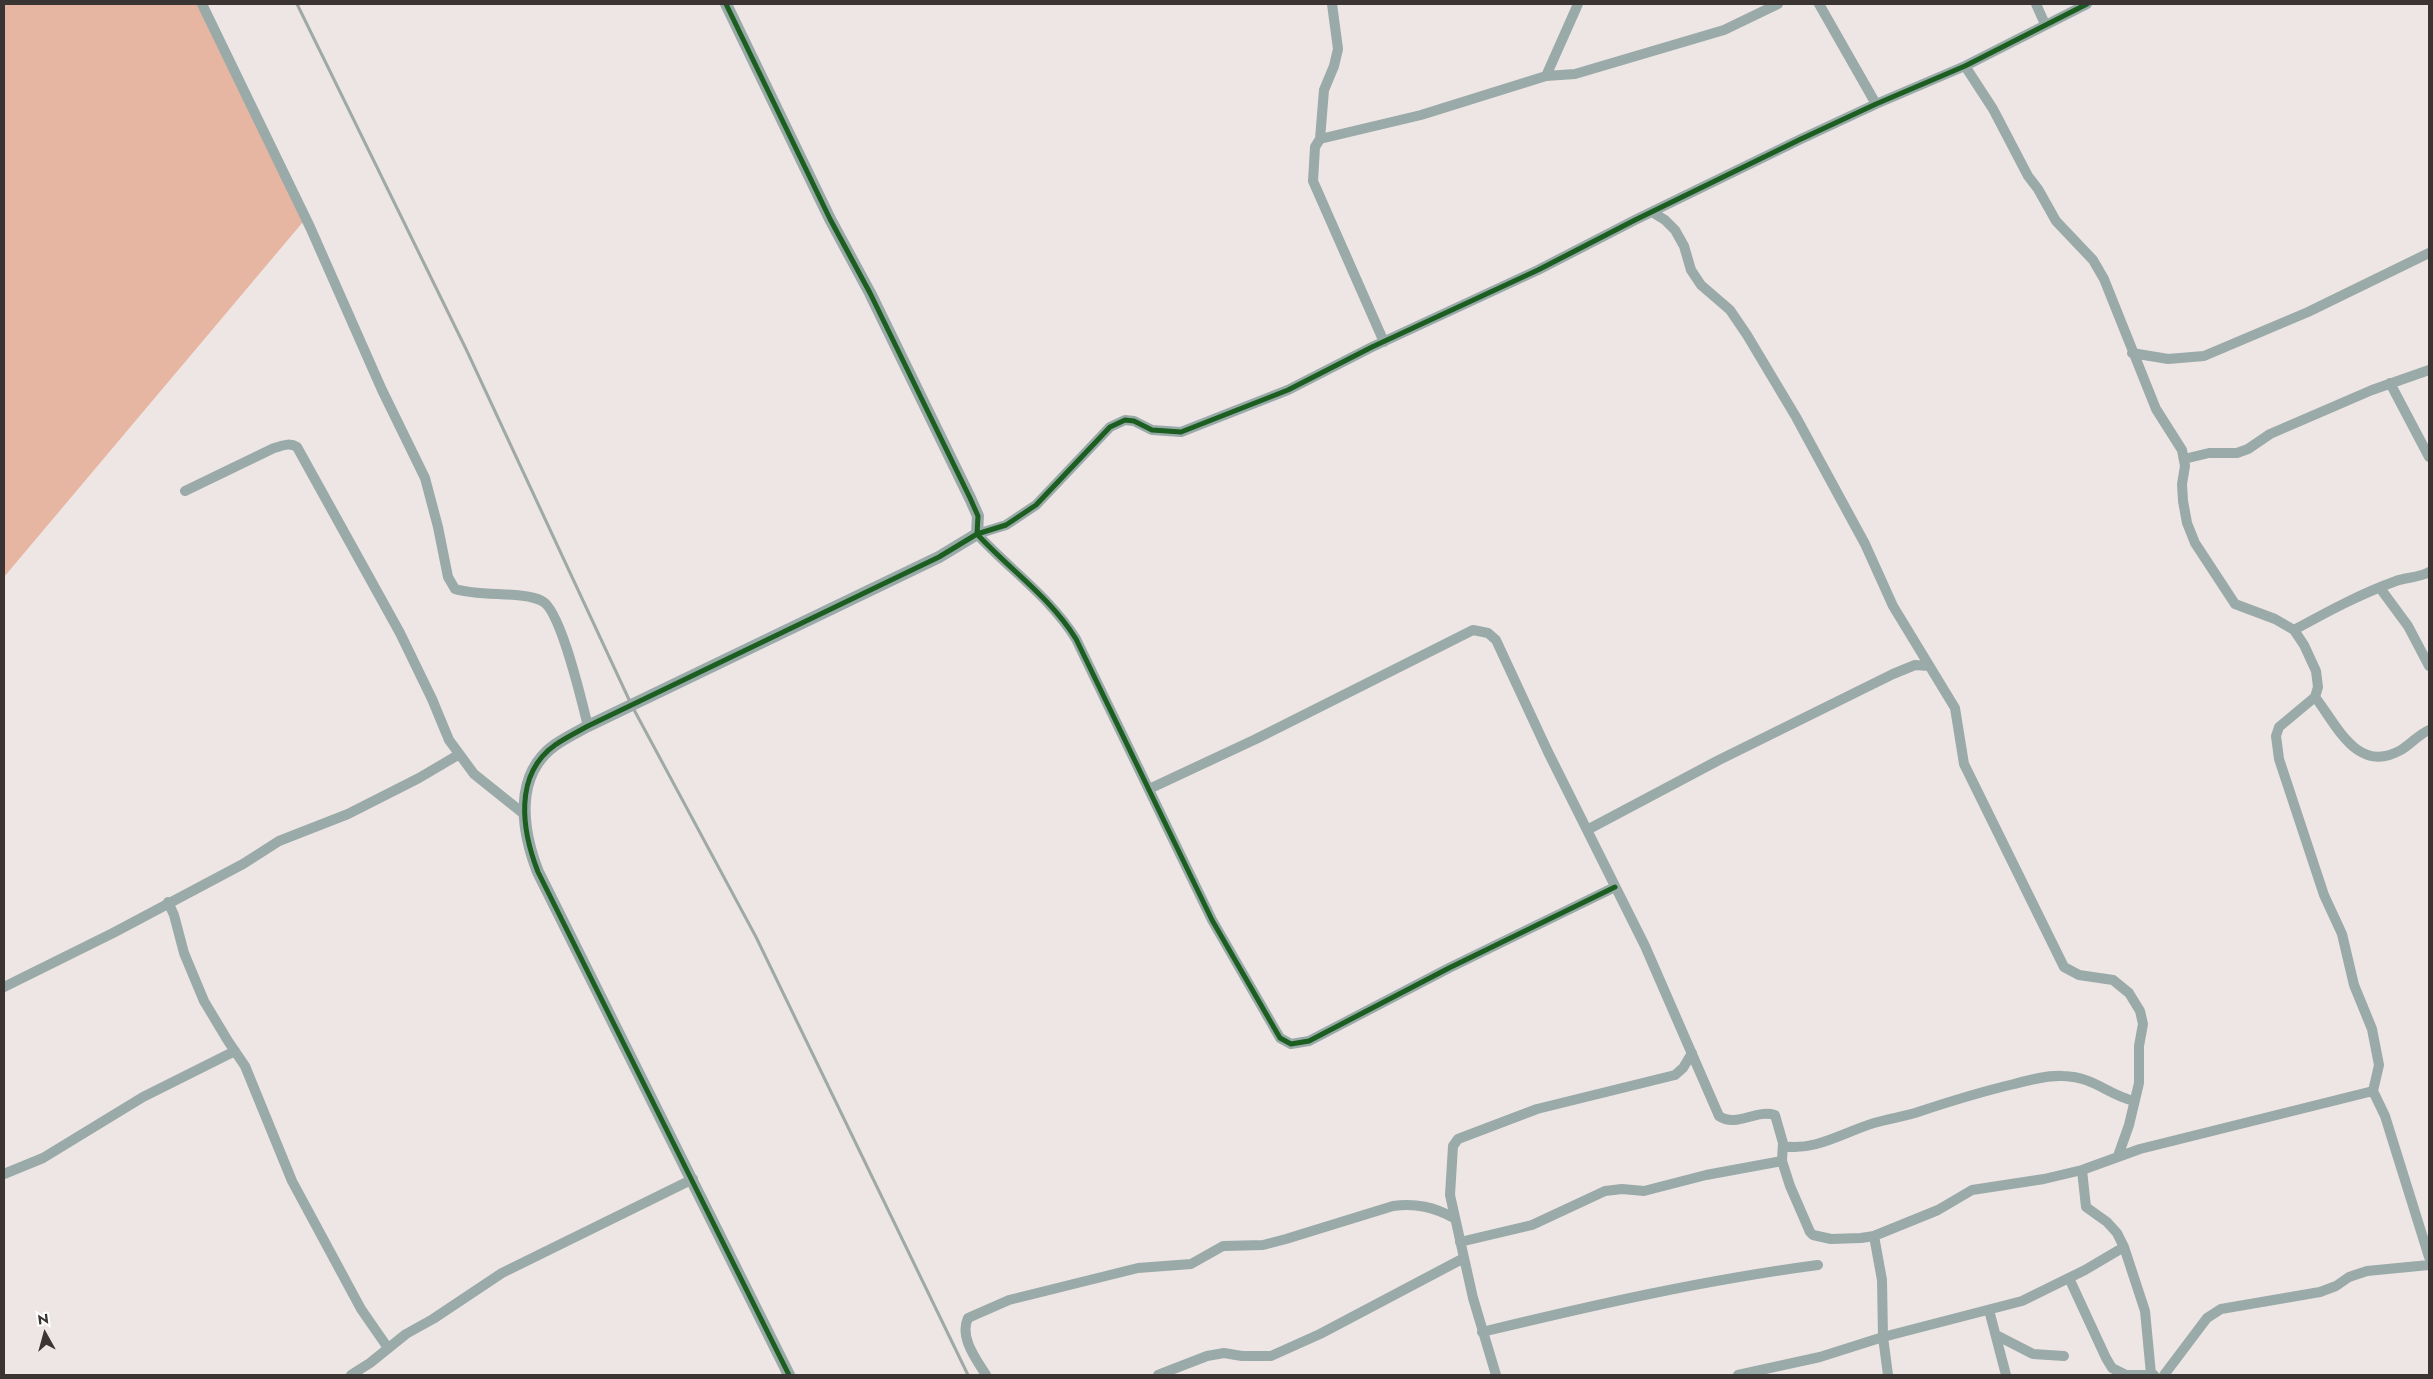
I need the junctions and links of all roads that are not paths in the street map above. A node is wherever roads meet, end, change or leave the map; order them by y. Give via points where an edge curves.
1 (202, 4) edge
2 (726, 4) edge
3 (1332, 4) edge
4 (1578, 4) edge
5 (1778, 4) edge
6 (1819, 4) edge
7 (2036, 4) edge
8 (2087, 4) edge
9 (2045, 24) junction
10 (1965, 66) junction
11 (1546, 76) junction
12 (1876, 104) junction
13 (1320, 139) junction
14 (1652, 212) junction
15 (2429, 253) edge
16 (1384, 342) junction
17 (2132, 353) junction
18 (2429, 370) edge
19 (2390, 383) junction
20 (2429, 456) edge
21 (2184, 459) junction
22 (185, 491) dead end
23 (977, 534) junction
24 (2429, 572) edge
25 (2380, 588) junction
26 (2294, 630) junction
27 (1929, 666) junction
28 (2429, 666) edge
29 (2315, 698) junction
30 (588, 726) junction
31 (2429, 730) edge
32 (458, 755) junction
33 (1149, 789) junction
34 (524, 814) junction
35 (1587, 830) junction
36 (1615, 887) junction
37 (168, 902) junction
38 (4, 986) edge
39 (235, 1051) junction
40 (1692, 1053) junction
41 (2373, 1091) junction
42 (2134, 1101) junction
43 (1783, 1146) junction
44 (2118, 1156) junction
45 (1782, 1161) junction
46 (2082, 1170) junction
47 (4, 1174) edge
48 (693, 1180) junction
49 (1454, 1218) junction
50 (1874, 1236) junction
51 (1460, 1242) junction
52 (2124, 1247) junction
53 (2429, 1257) edge
54 (1464, 1258) junction
55 (1818, 1265) dead end
56 (2429, 1265) edge
57 (2069, 1278) junction
58 (1989, 1310) junction
59 (1482, 1332) junction
60 (1996, 1336) junction
61 (1883, 1337) junction
62 (388, 1348) junction
63 (2064, 1356) dead end
64 (351, 1375) edge
65 (789, 1375) edge
66 (986, 1375) edge
67 (1158, 1375) edge
68 (1496, 1375) edge
69 (1738, 1375) edge
70 (1888, 1375) edge
71 (2006, 1375) edge
72 (2126, 1375) edge
73 (2153, 1375) edge
74 (2164, 1375) edge

1 - 30 street via 306,219 425,478 448,577 455,589 468,593 528,597 542,601 550,608 568,654
2 - 23 street via 970,498 978,516
3 - 13 street via 1338,49 1324,90
4 - 11 street
5 - 11 street via 1724,30 1575,74
6 - 12 street
7 - 9 street
8 - 9 street
9 - 10 street
10 - 12 street
10 - 17 street via 2056,221 2093,260 2114,302
11 - 13 street via 1421,115
12 - 14 street
13 - 16 street via 1314,147 1313,181
14 - 16 street
14 - 27 street via 1675,230 1691,270 1701,284 1730,310 1746,335 1796,417 1865,544 1893,606
15 - 17 street via 2308,312 2204,356 2168,359
16 - 23 street via 1288,390 1181,432 1152,430 1134,420 1120,421 1036,505 1006,525
17 - 21 street via 2156,409 2174,436
18 - 19 street
19 - 20 street
19 - 21 street via 2270,434 2248,449
21 - 26 street via 2183,501 2187,523 2208,567 2235,604
22 - 32 street via 274,448 286,444 297,447 400,633 444,732
23 - 30 street via 940,557
23 - 33 street via 1064,619
24 - 25 street
25 - 26 street
25 - 28 street via 2408,626
26 - 29 street via 2316,671 2318,687
27 - 35 street via 1916,665 1893,674
27 - 42 street via 1955,708 1964,764 1971,780 2064,968 2079,975 2113,980 2129,993 2140,1011 2143,1024 2139,1082
29 - 31 street via 2351,746 2374,757 2402,750
29 - 41 street via 2279,727 2276,748 2311,858 2342,934 2354,985 2372,1029 2379,1070
30 - 34 street via 554,746 538,762 528,785
32 - 34 street via 474,774
32 - 37 street via 348,814 278,841 243,864
33 - 35 street via 1473,630 1480,630 1496,640
33 - 36 street via 1212,920 1280,1038 1291,1044 1309,1041
34 - 48 street via 528,847 538,872
35 - 36 street
36 - 40 street
37 - 38 street
37 - 39 street via 204,1001
39 - 47 street via 143,1096 43,1158
39 - 62 street via 245,1066 292,1181 361,1309
40 - 43 street via 1719,1116 1732,1121 1757,1114 1775,1115
40 - 49 street via 1675,1075 1537,1109 1458,1139 1453,1146 1450,1195
41 - 44 street
41 - 53 street via 2385,1116
42 - 43 street via 2122,1098 2100,1084 2060,1075 1981,1092 1874,1123 1801,1149
42 - 44 street
43 - 45 street
44 - 46 street
45 - 50 street via 1813,1235 1832,1239
45 - 51 street via 1644,1191 1605,1191 1532,1225
46 - 50 street via 2044,1180 1972,1190 1938,1210
46 - 52 street via 2086,1207 2107,1222
48 - 62 street via 502,1273
48 - 65 street
49 - 51 street
49 - 66 street via 1437,1208 1393,1206 1263,1245 1223,1246 1190,1264 1138,1268 1009,1300 968,1318 965,1323 968,1345
50 - 61 street via 1882,1280
51 - 54 street
52 - 57 street
52 - 73 street via 2145,1311
54 - 59 street
54 - 67 street via 1320,1334 1271,1356 1224,1353
55 - 59 street via 1638,1295
56 - 74 street via 2367,1271 2320,1292 2221,1309 2207,1318
57 - 58 street via 2022,1301
57 - 72 street via 2106,1358 2112,1368
58 - 60 street
58 - 61 street
59 - 68 street
60 - 63 street via 2033,1354
60 - 71 street
61 - 69 street via 1820,1357
61 - 70 street
62 - 64 street
72 - 73 street

